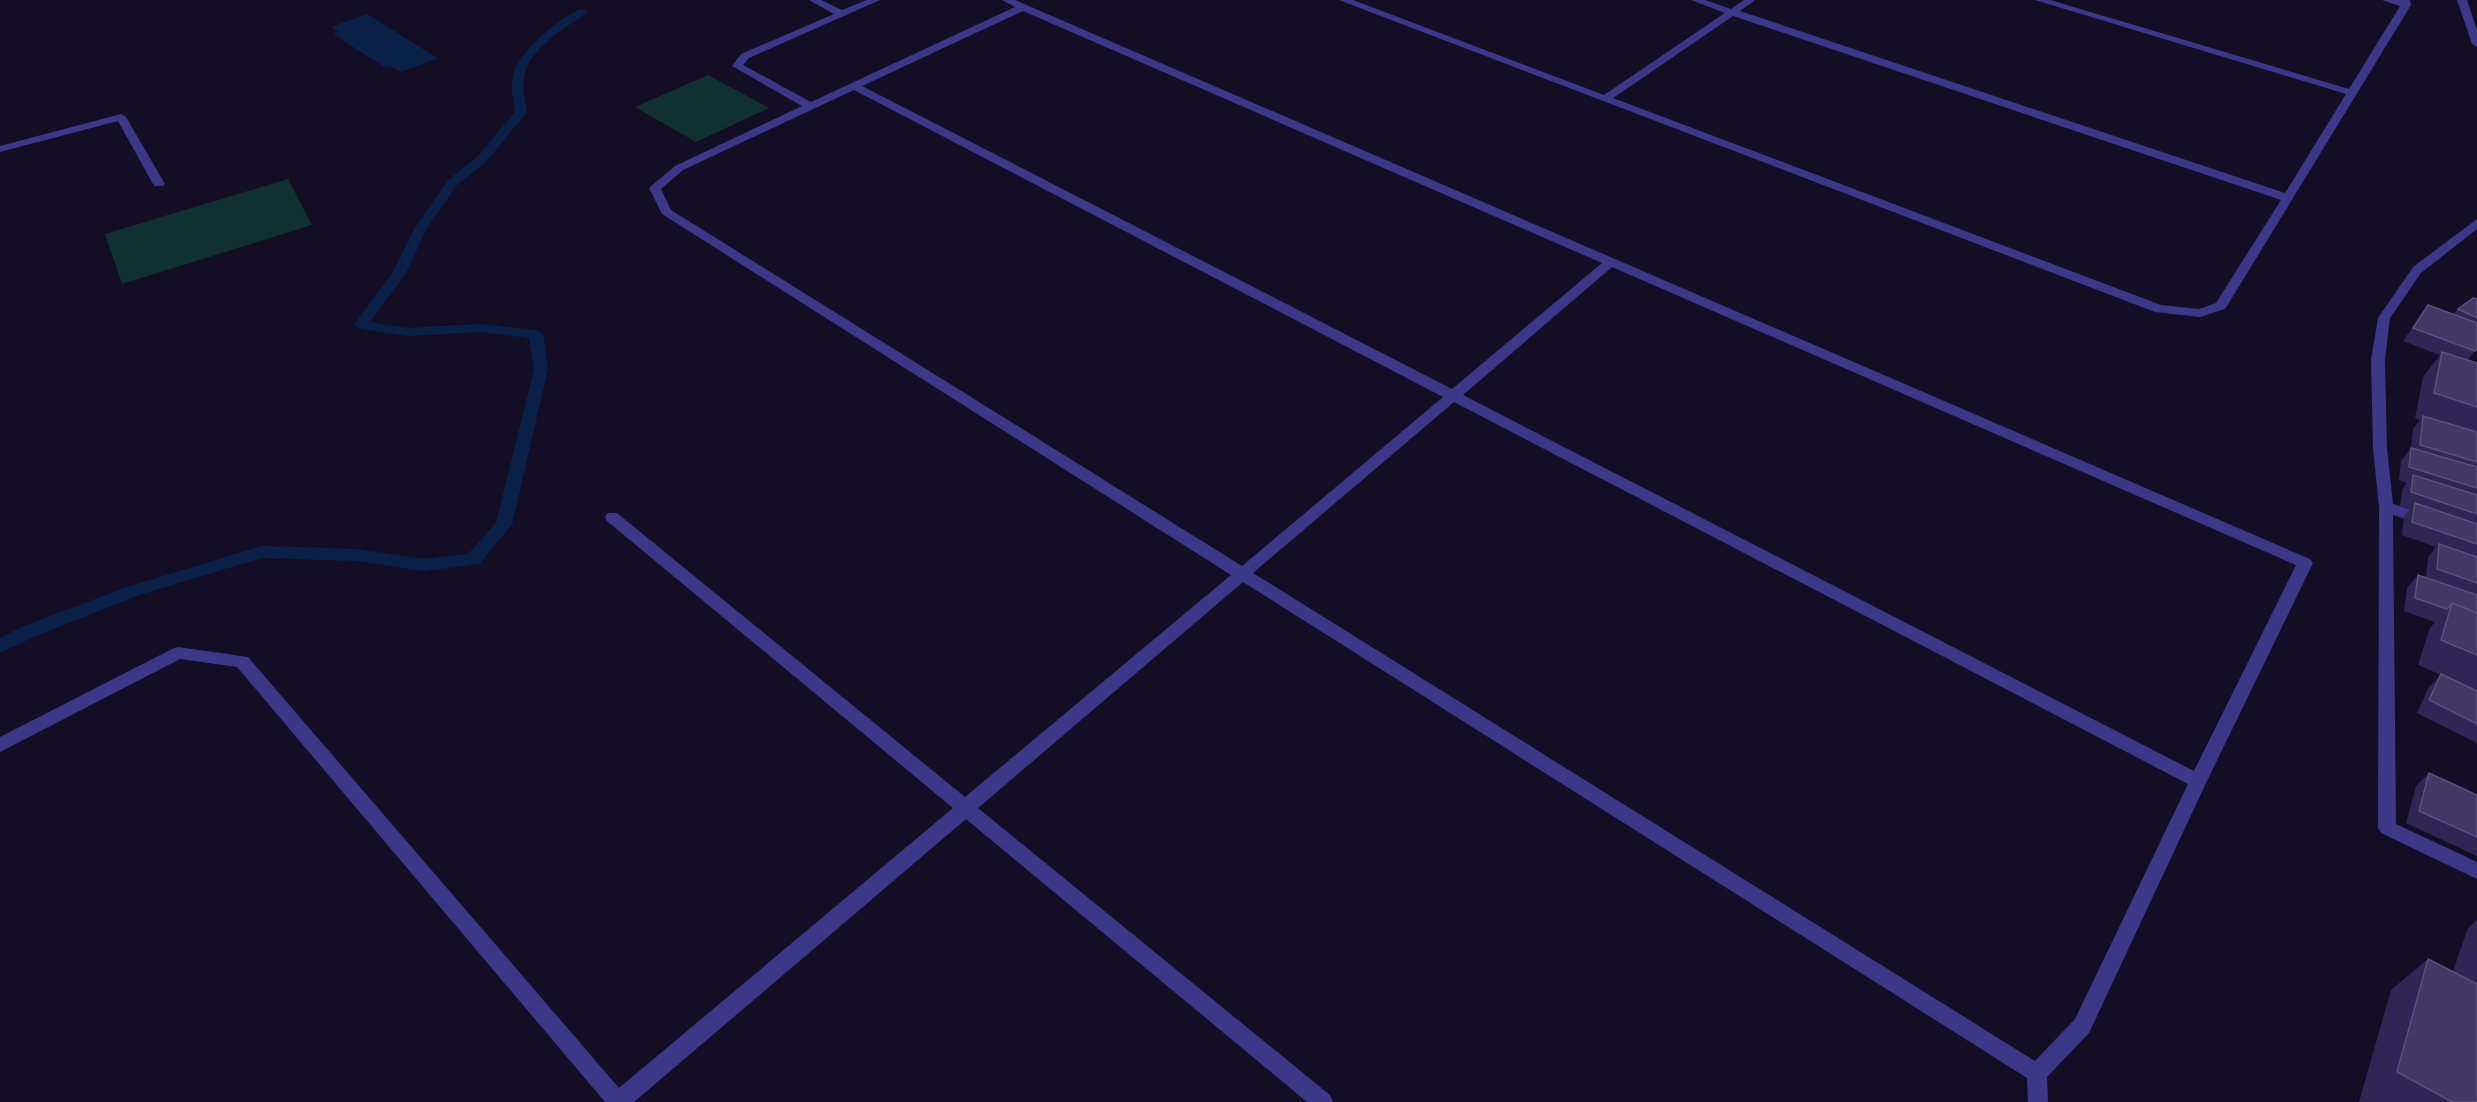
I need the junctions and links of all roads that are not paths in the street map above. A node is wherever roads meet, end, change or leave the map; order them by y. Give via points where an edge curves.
1 (814, 0) edge
2 (873, 0) edge
3 (1007, 0) edge
4 (1344, 0) edge
5 (1696, 0) edge
6 (1750, 0) edge
7 (2040, 0) edge
8 (2387, 0) edge
9 (2462, 0) edge
10 (2406, 3) edge
11 (1023, 7) junction
12 (1732, 12) junction
13 (842, 14) junction
14 (2477, 44) edge
15 (854, 86) junction
16 (2353, 93) junction
17 (1605, 99) junction
18 (811, 107) junction
19 (0, 149) edge
20 (159, 184) dead end
21 (2287, 198) junction
22 (2477, 223) edge
23 (1611, 262) junction
24 (1453, 396) junction
25 (2386, 507) junction
26 (612, 517) dead end
27 (2443, 525) edge
28 (1242, 574) junction
29 (0, 746) edge
30 (2198, 781) junction
31 (966, 808) junction
32 (2477, 871) edge
33 (2037, 1073) junction
34 (618, 1102) edge
35 (1323, 1102) edge
36 (2038, 1102) edge

1 - 13 street
2 - 13 street
3 - 11 street
4 - 17 street
5 - 12 street
6 - 12 street
7 - 16 street
8 - 10 street
9 - 14 street
10 - 16 street
11 - 15 street
11 - 23 street
12 - 17 street
12 - 21 street
13 - 18 street via 745,56 737,66
15 - 18 street
15 - 24 street
16 - 21 street
17 - 21 street via 2159,309 2200,314 2222,306
18 - 28 street via 679,168 654,188 666,212
19 - 20 street via 121,117
22 - 25 street via 2417,270 2384,318 2378,371
23 - 24 street
23 - 30 street via 2305,563
24 - 28 street
24 - 30 street
25 - 27 street
25 - 32 street via 2387,828
26 - 31 street
28 - 31 street
28 - 33 street
29 - 34 street via 178,653 242,661
30 - 33 street via 2082,1026
31 - 34 street
31 - 35 street
33 - 36 street

